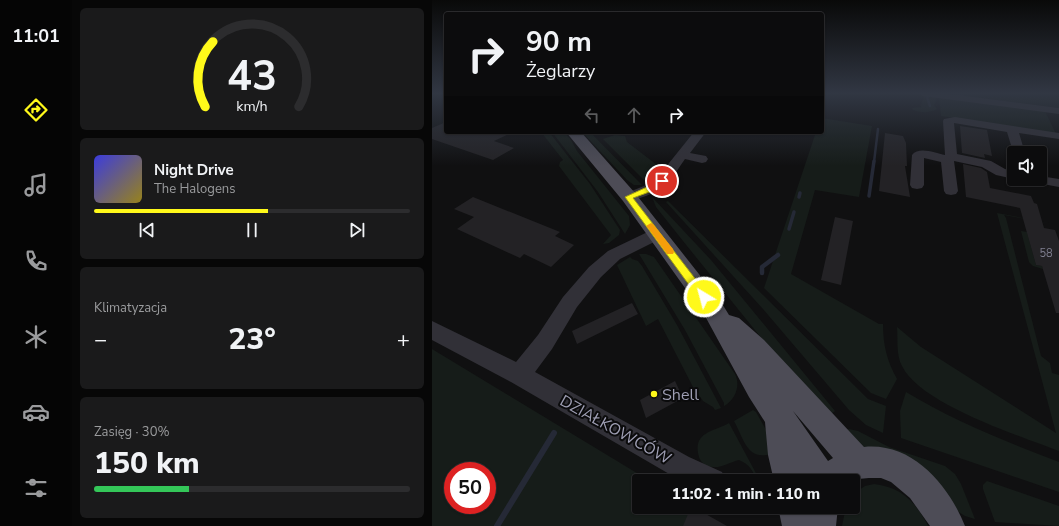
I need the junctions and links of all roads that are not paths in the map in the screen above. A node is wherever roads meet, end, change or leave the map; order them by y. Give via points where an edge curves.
1 (1012, 129) junction
2 (575, 134) edge
3 (698, 134) edge
4 (1059, 136) edge
5 (1017, 146) edge
6 (682, 155) junction
7 (949, 158) junction
8 (702, 159) dead end
9 (1007, 173) edge
10 (1047, 181) edge
11 (1059, 183) edge
12 (918, 185) dead end
13 (951, 191) dead end
14 (629, 197) junction
15 (656, 234) junction
16 (713, 309) junction
17 (432, 330) edge
18 (519, 375) junction
19 (780, 417) junction
20 (858, 463) junction
21 (698, 474) edge
22 (788, 474) edge
23 (819, 474) edge
24 (839, 474) edge
25 (796, 514) edge
26 (820, 514) edge
27 (953, 524) edge
28 (799, 526) edge
29 (819, 526) edge

1 - 4 street
1 - 5 street
1 - 7 street via 948,121
2 - 14 main road
3 - 6 street
6 - 8 street
6 - 14 street via 662,181
7 - 9 street via 986,164
7 - 12 street via 921,154 918,156
7 - 13 street
10 - 11 street
14 - 15 main road
15 - 16 main road
15 - 18 street via 614,255 595,272 570,302 545,342
16 - 19 main road via 759,387
16 - 20 main road via 755,348
17 - 18 street, DZIAŁKOWCÓW
18 - 21 street, DZIAŁKOWCÓW
19 - 22 main road
19 - 23 main road
20 - 24 main road via 846,467
20 - 27 main road via 881,462 905,472 928,492
25 - 28 main road
26 - 29 main road

